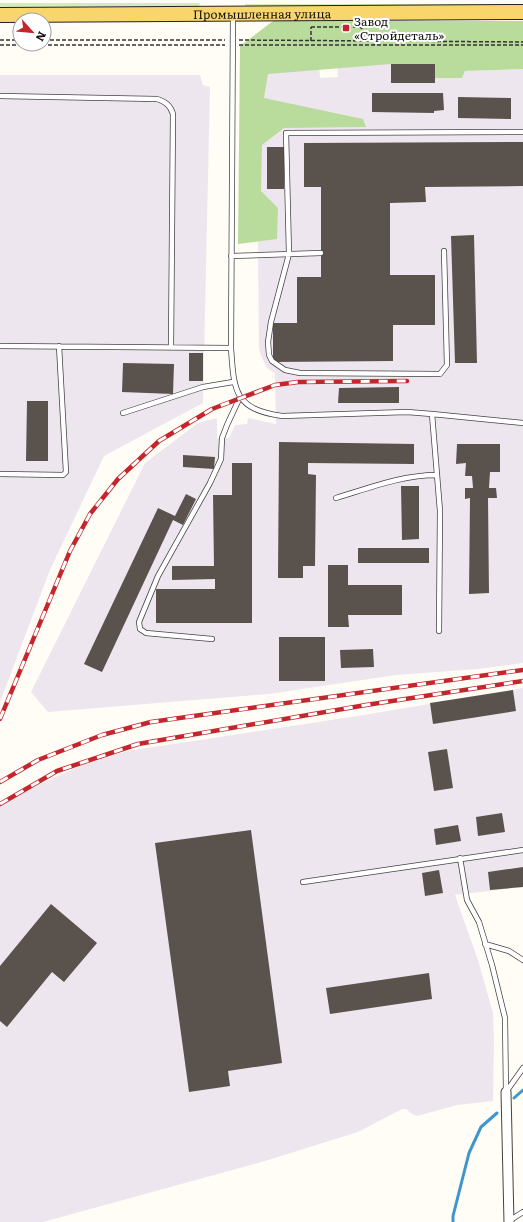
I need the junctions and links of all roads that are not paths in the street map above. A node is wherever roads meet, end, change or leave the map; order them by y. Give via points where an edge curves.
1 (234, 6) edge
2 (523, 12) edge
3 (0, 15) edge
4 (0, 96) edge
5 (523, 132) edge
6 (444, 251) dead end
7 (321, 253) dead end
8 (290, 254) junction
9 (231, 256) junction
10 (0, 346) edge
11 (59, 346) junction
12 (171, 347) junction
13 (231, 348) junction
14 (233, 382) junction
15 (240, 397) junction
16 (123, 413) dead end
17 (432, 414) junction
18 (523, 423) edge
19 (0, 474) edge
20 (437, 475) junction
21 (336, 498) dead end
22 (439, 631) dead end
23 (212, 640) dead end
24 (523, 850) edge
25 (460, 858) junction
26 (303, 882) dead end
27 (485, 944) junction
28 (523, 960) edge
29 (523, 1068) edge
30 (506, 1092) junction
31 (523, 1212) edge
32 (509, 1221) edge

1 - 2 main road, Промышленная улица
1 - 3 main road, Промышленная улица
1 - 9 lane
4 - 12 lane via 157,99 170,106
5 - 8 lane via 286,134
6 - 8 lane via 447,365 440,374 300,373 285,370 272,361 268,342 271,322
7 - 8 lane
8 - 9 lane
9 - 13 lane
10 - 11 lane
11 - 12 lane
11 - 19 lane via 66,472 63,475
12 - 13 lane
13 - 14 lane
14 - 15 lane
14 - 16 lane via 203,387
15 - 17 lane via 251,408 282,416 408,412
15 - 23 lane via 222,438 221,459 158,576 138,622 140,629 146,633
17 - 18 lane
17 - 20 lane
20 - 21 lane via 397,479
20 - 22 lane via 440,527
24 - 25 lane
25 - 26 lane
25 - 27 lane via 467,900 479,922
27 - 28 lane via 509,951
27 - 30 lane via 505,1018
29 - 30 lane
30 - 32 street
31 - 32 lane

